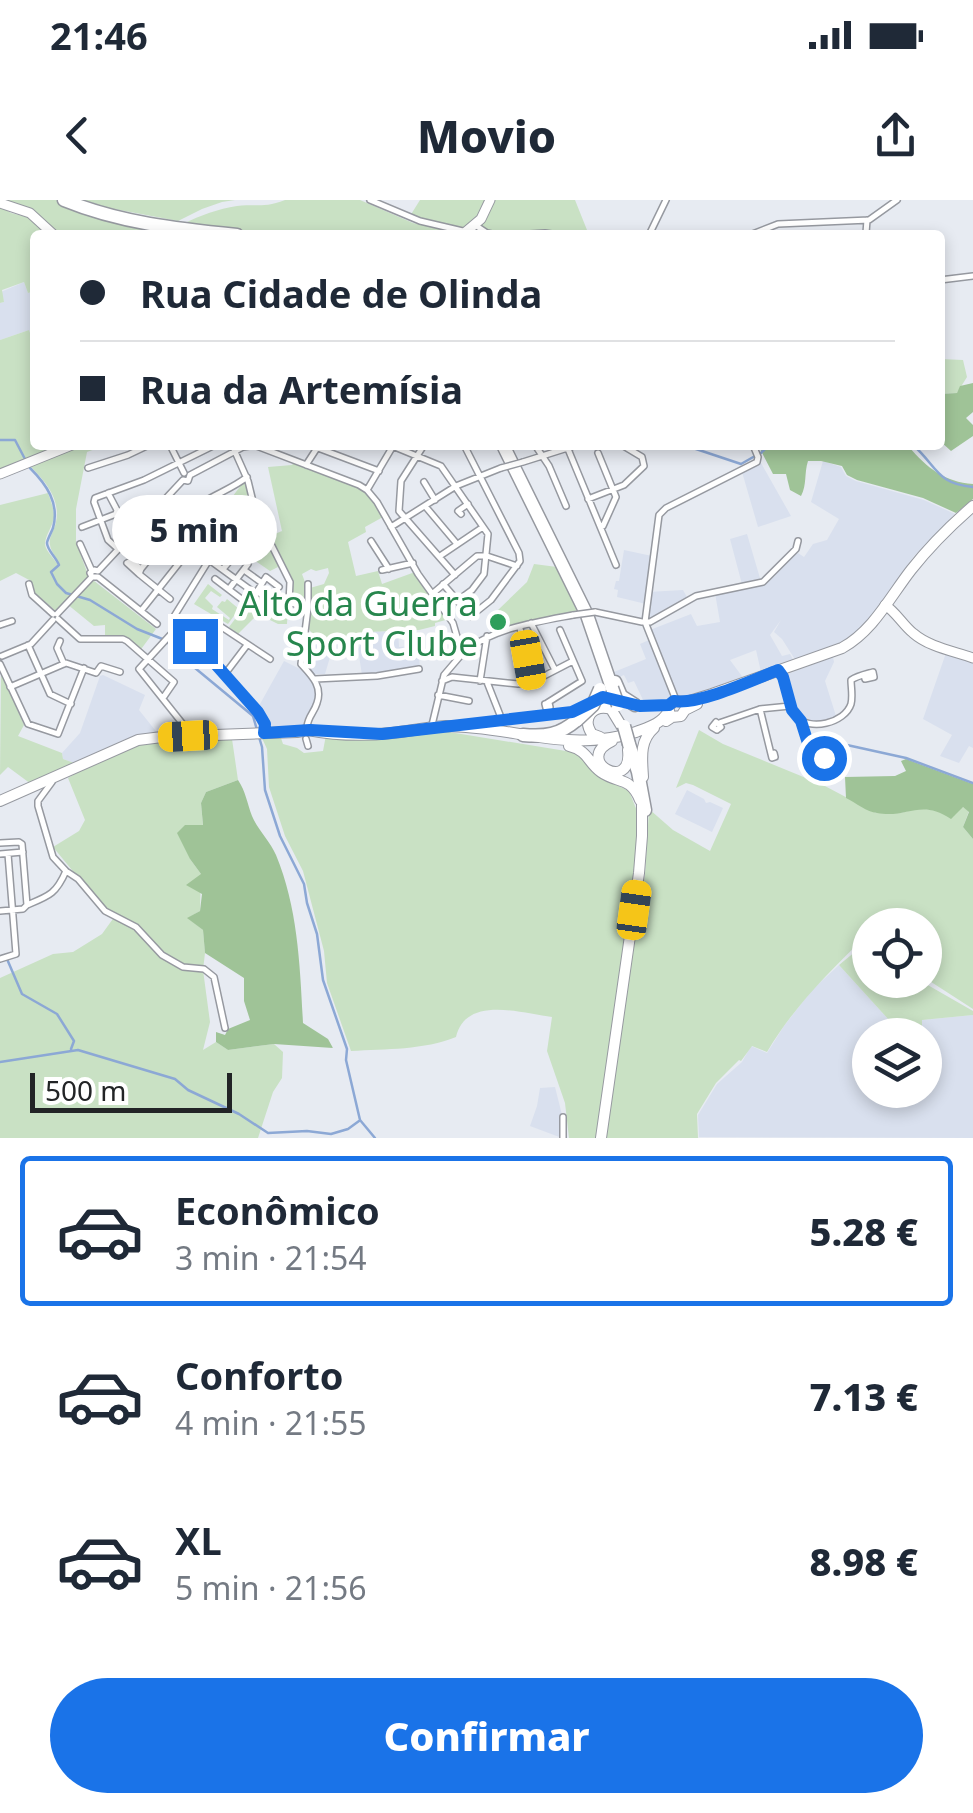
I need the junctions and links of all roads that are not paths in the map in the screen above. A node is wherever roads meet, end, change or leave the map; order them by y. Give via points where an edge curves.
1 (64, 200) edge
2 (76, 200) edge
3 (370, 200) edge
4 (490, 200) edge
5 (666, 200) edge
6 (897, 200) edge
7 (2, 202) edge
8 (867, 220) junction
9 (180, 224) dead end
10 (49, 230) edge
11 (196, 230) edge
12 (463, 230) edge
13 (469, 230) edge
14 (651, 230) edge
15 (763, 230) edge
16 (868, 230) edge
17 (973, 276) edge
18 (945, 279) edge
19 (58, 450) edge
20 (138, 450) edge
21 (172, 450) edge
22 (206, 450) edge
23 (234, 450) edge
24 (239, 450) edge
25 (267, 450) edge
26 (313, 450) edge
27 (325, 450) edge
28 (389, 450) edge
29 (402, 450) edge
30 (422, 450) edge
31 (467, 450) edge
32 (505, 450) edge
33 (539, 450) edge
34 (562, 450) edge
35 (573, 450) edge
36 (630, 450) edge
37 (755, 450) edge
38 (598, 452) dead end
39 (235, 453) junction
40 (419, 456) junction
41 (543, 456) junction
42 (179, 464) junction
43 (306, 466) junction
44 (88, 468) dead end
45 (1, 471) edge
46 (379, 471) junction
47 (186, 476) junction
48 (480, 476) junction
49 (246, 477) junction
50 (424, 482) dead end
51 (456, 486) junction
52 (614, 489) junction
53 (367, 490) junction
54 (108, 492) junction
55 (145, 498) dead end
56 (588, 499) junction
57 (435, 500) junction
58 (468, 504) junction
59 (425, 506) junction
60 (566, 506) dead end
61 (973, 506) edge
62 (155, 507) junction
63 (130, 513) dead end
64 (461, 514) dead end
65 (188, 515) dead end
66 (153, 518) junction
67 (405, 518) junction
68 (100, 521) junction
69 (140, 523) junction
70 (82, 527) dead end
71 (391, 527) junction
72 (483, 527) junction
73 (600, 527) junction
74 (170, 533) junction
75 (206, 541) dead end
76 (371, 541) dead end
77 (798, 541) dead end
78 (80, 544) dead end
79 (457, 544) junction
80 (191, 548) junction
81 (118, 550) junction
82 (234, 555) dead end
83 (486, 556) junction
84 (439, 557) junction
85 (212, 562) junction
86 (412, 562) junction
87 (616, 565) dead end
88 (517, 566) junction
89 (223, 569) junction
90 (95, 574) junction
91 (454, 575) junction
92 (215, 579) dead end
93 (236, 580) junction
94 (262, 583) junction
95 (29, 584) dead end
96 (308, 584) dead end
97 (443, 584) junction
98 (279, 587) dead end
99 (229, 589) junction
100 (158, 590) junction
101 (256, 593) junction
102 (432, 594) junction
103 (170, 599) dead end
104 (244, 600) dead end
105 (456, 601) junction
106 (290, 602) junction
107 (308, 608) junction
108 (889, 608) junction
109 (141, 611) junction
110 (55, 617) junction
111 (12, 620) dead end
112 (645, 622) junction
113 (531, 623) junction
114 (157, 624) dead end
115 (217, 624) dead end
116 (0, 625) edge
117 (519, 627) junction
118 (178, 629) dead end
119 (560, 630) dead end
120 (202, 632) dead end
121 (486, 636) junction
122 (195, 641) junction
123 (60, 642) dead end
124 (247, 644) junction
125 (28, 646) junction
126 (598, 647) junction
127 (463, 651) junction
128 (973, 658) edge
129 (1, 659) edge
130 (147, 659) junction
131 (270, 659) dead end
132 (574, 662) junction
133 (64, 664) junction
134 (84, 668) junction
135 (420, 669) dead end
136 (555, 670) junction
137 (120, 672) dead end
138 (40, 674) junction
139 (225, 674) junction
140 (779, 674) junction
141 (864, 675) dead end
142 (544, 676) dead end
143 (315, 679) junction
144 (442, 681) junction
145 (484, 682) junction
146 (10, 687) junction
147 (608, 688) junction
148 (438, 695) junction
149 (164, 698) junction
150 (469, 701) dead end
151 (70, 704) junction
152 (636, 705) junction
153 (790, 706) junction
154 (675, 708) junction
155 (760, 709) junction
156 (542, 716) junction
157 (502, 720) junction
158 (801, 721) junction
159 (719, 723) dead end
160 (437, 727) junction
161 (655, 727) junction
162 (186, 732) junction
163 (400, 732) junction
164 (264, 733) junction
165 (309, 735) junction
166 (523, 735) junction
167 (623, 736) junction
168 (166, 738) junction
169 (557, 744) junction
170 (771, 754) dead end
171 (822, 760) dead end
172 (46, 786) junction
173 (0, 803) edge
174 (643, 811) junction
175 (0, 844) edge
176 (23, 852) junction
177 (0, 854) edge
178 (8, 854) junction
179 (66, 872) junction
180 (27, 905) junction
181 (12, 910) junction
182 (0, 911) edge
183 (0, 959) edge
184 (225, 1028) dead end
185 (563, 1117) dead end
186 (564, 1138) edge
187 (601, 1138) edge

1 - 11 highway via 139,223
2 - 9 street
3 - 12 street
4 - 13 street
5 - 14 street
6 - 8 street
7 - 10 street via 30,213
8 - 15 street
8 - 16 street
17 - 18 street
19 - 45 street
20 - 44 street
21 - 42 street
22 - 42 street
23 - 39 street
24 - 39 street
25 - 43 street
26 - 43 street
27 - 46 street
28 - 46 street
29 - 40 street
30 - 40 street
31 - 48 street
32 - 126 highway
33 - 41 street
34 - 41 street
35 - 56 street
36 - 52 street via 644,466
37 - 112 street via 757,462 661,512
38 - 52 street
39 - 47 street
39 - 49 street
40 - 51 street via 442,466
40 - 67 street via 400,481 399,511
41 - 48 street, bridge
41 - 60 street
42 - 47 street
42 - 54 street
43 - 53 street
46 - 53 street
47 - 62 street
48 - 51 street
48 - 88 street via 518,553
49 - 65 street
49 - 106 street via 256,514 290,582
50 - 57 street
51 - 57 street
51 - 58 street
52 - 56 street
52 - 73 street
53 - 71 street
54 - 68 street via 94,500
54 - 68 street via 116,512
55 - 62 street
56 - 73 street
57 - 59 street
58 - 64 street
58 - 72 street
59 - 67 street
59 - 79 street
61 - 108 main road via 927,550
62 - 66 street
62 - 69 street
63 - 69 street
66 - 69 street via 145,528
66 - 74 street
67 - 71 street
67 - 84 street
68 - 70 street
68 - 81 street
69 - 81 street
71 - 86 street
72 - 79 street
72 - 83 street
73 - 87 street
74 - 80 street
74 - 100 street via 140,572
75 - 85 street via 222,553
76 - 86 street via 386,570
77 - 112 street via 763,582 696,596
78 - 90 street
79 - 84 street
80 - 85 street
80 - 100 street
81 - 90 street
82 - 89 street
83 - 88 street
83 - 91 street
83 - 105 street via 483,576
84 - 91 street
85 - 89 street
85 - 130 street via 174,618 174,630
86 - 102 street
88 - 105 street via 472,616
89 - 93 street
90 - 109 street
90 - 110 street
91 - 97 street
92 - 99 street
93 - 94 street via 246,567
93 - 99 street
93 - 101 street
94 - 98 street via 266,578
94 - 101 street
95 - 110 street
96 - 107 street
97 - 102 street
97 - 105 street
99 - 104 street
100 - 103 street
100 - 109 street
101 - 106 street
102 - 127 street
106 - 107 street
107 - 143 street via 302,664
108 - 128 street via 923,641
108 - 140 main road via 848,646
109 - 114 street
110 - 125 street
110 - 130 street via 80,639 123,638
111 - 116 street
112 - 113 street, bridge via 584,612
112 - 154 street
113 - 117 street
113 - 136 street
115 - 124 street
117 - 121 street
117 - 145 street via 532,682
118 - 122 street
119 - 132 street
120 - 122 street
121 - 127 street
121 - 145 street
122 - 139 street
123 - 133 street
124 - 131 street
124 - 139 street
125 - 129 street
125 - 138 street
126 - 147 highway
126 - 152 highway via 619,693
127 - 144 street
129 - 146 street
130 - 149 street via 140,672
130 - 149 street via 174,682
132 - 136 street
132 - 156 street via 582,680 546,704
133 - 134 street
133 - 138 street
134 - 137 street
134 - 151 street
135 - 143 street
136 - 142 street
138 - 146 street
138 - 151 street via 50,694
139 - 164 street via 262,718
140 - 153 street
140 - 154 main road
141 - 158 street via 851,680 852,702 842,716 817,725
143 - 165 street via 318,699
144 - 145 street
144 - 148 street
145 - 157 street
146 - 151 street via 28,724 56,734
147 - 166 highway, bridge via 555,735
147 - 167 highway, bridge
148 - 150 street
148 - 160 street
149 - 162 street
152 - 154 street
152 - 156 street via 603,697 572,712
153 - 155 street
153 - 158 street
154 - 161 main road
154 - 167 main road
155 - 159 street
155 - 170 street
156 - 157 street
157 - 160 street
158 - 171 street via 812,756
160 - 163 main road
160 - 166 main road
161 - 167 main road
161 - 174 main road via 643,744
162 - 164 main road
162 - 168 main road
163 - 165 main road
163 - 169 main road via 464,731
164 - 165 main road
166 - 167 main road via 562,741
167 - 169 main road
167 - 174 highway via 638,772
168 - 172 main road via 136,744
168 - 173 main road via 138,740
169 - 174 main road via 580,750 600,772 632,786
172 - 173 main road
172 - 179 street via 38,806 53,857
174 - 187 main road via 644,854
175 - 176 street via 20,842
176 - 178 street
176 - 180 street
177 - 178 street
178 - 181 street
179 - 180 street via 54,892
179 - 184 street via 166,958 209,972
180 - 181 street
181 - 182 street
181 - 183 street via 16,954
185 - 186 street

